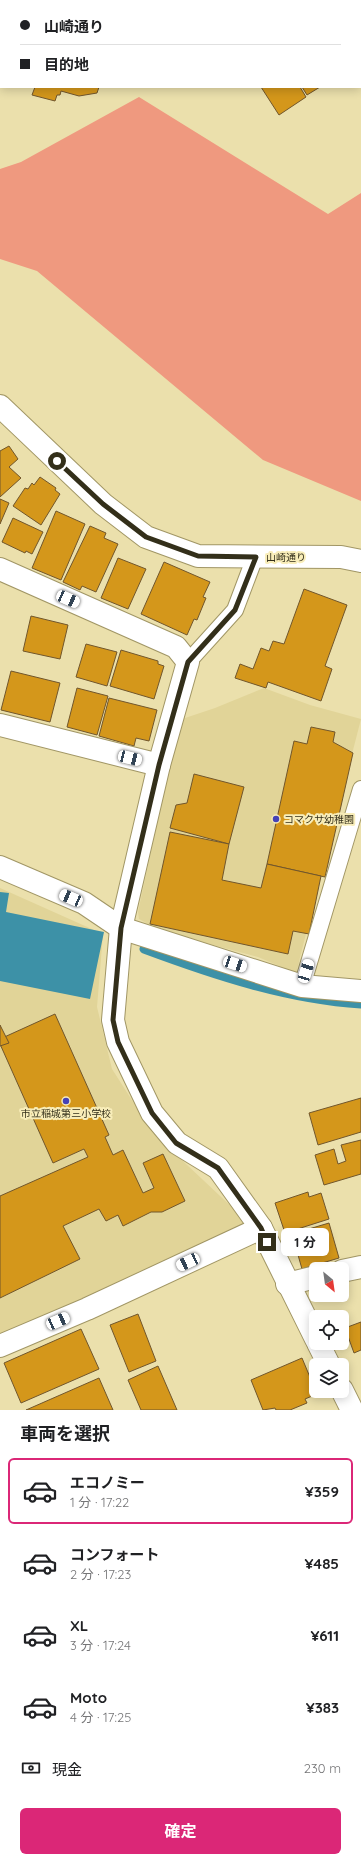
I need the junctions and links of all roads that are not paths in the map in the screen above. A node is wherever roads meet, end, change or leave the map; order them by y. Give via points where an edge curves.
1 (0, 406) edge
2 (256, 557) junction
3 (361, 561) edge
4 (0, 569) edge
5 (188, 662) junction
6 (0, 725) edge
7 (159, 765) junction
8 (361, 789) edge
9 (0, 867) edge
10 (121, 928) junction
11 (302, 986) junction
12 (361, 991) edge
13 (261, 1228) junction
14 (361, 1267) edge
15 (349, 1270) edge
16 (309, 1279) edge
17 (287, 1284) junction
18 (309, 1326) edge
19 (0, 1346) edge
20 (346, 1398) edge
21 (352, 1410) edge

1 - 2 street, 山崎通り via 103,504 146,537 198,556
2 - 3 street, 山崎通り via 341,557
2 - 5 lane via 235,610
4 - 5 street via 176,647
5 - 7 street
6 - 7 street
7 - 10 street
8 - 11 lane
9 - 10 street via 84,903
10 - 11 street
10 - 13 street via 113,1020 118,1042 152,1113 176,1143 218,1168
11 - 12 street
13 - 17 street
13 - 19 street via 87,1309
14 - 15 street
16 - 17 street
17 - 18 street
20 - 21 street

